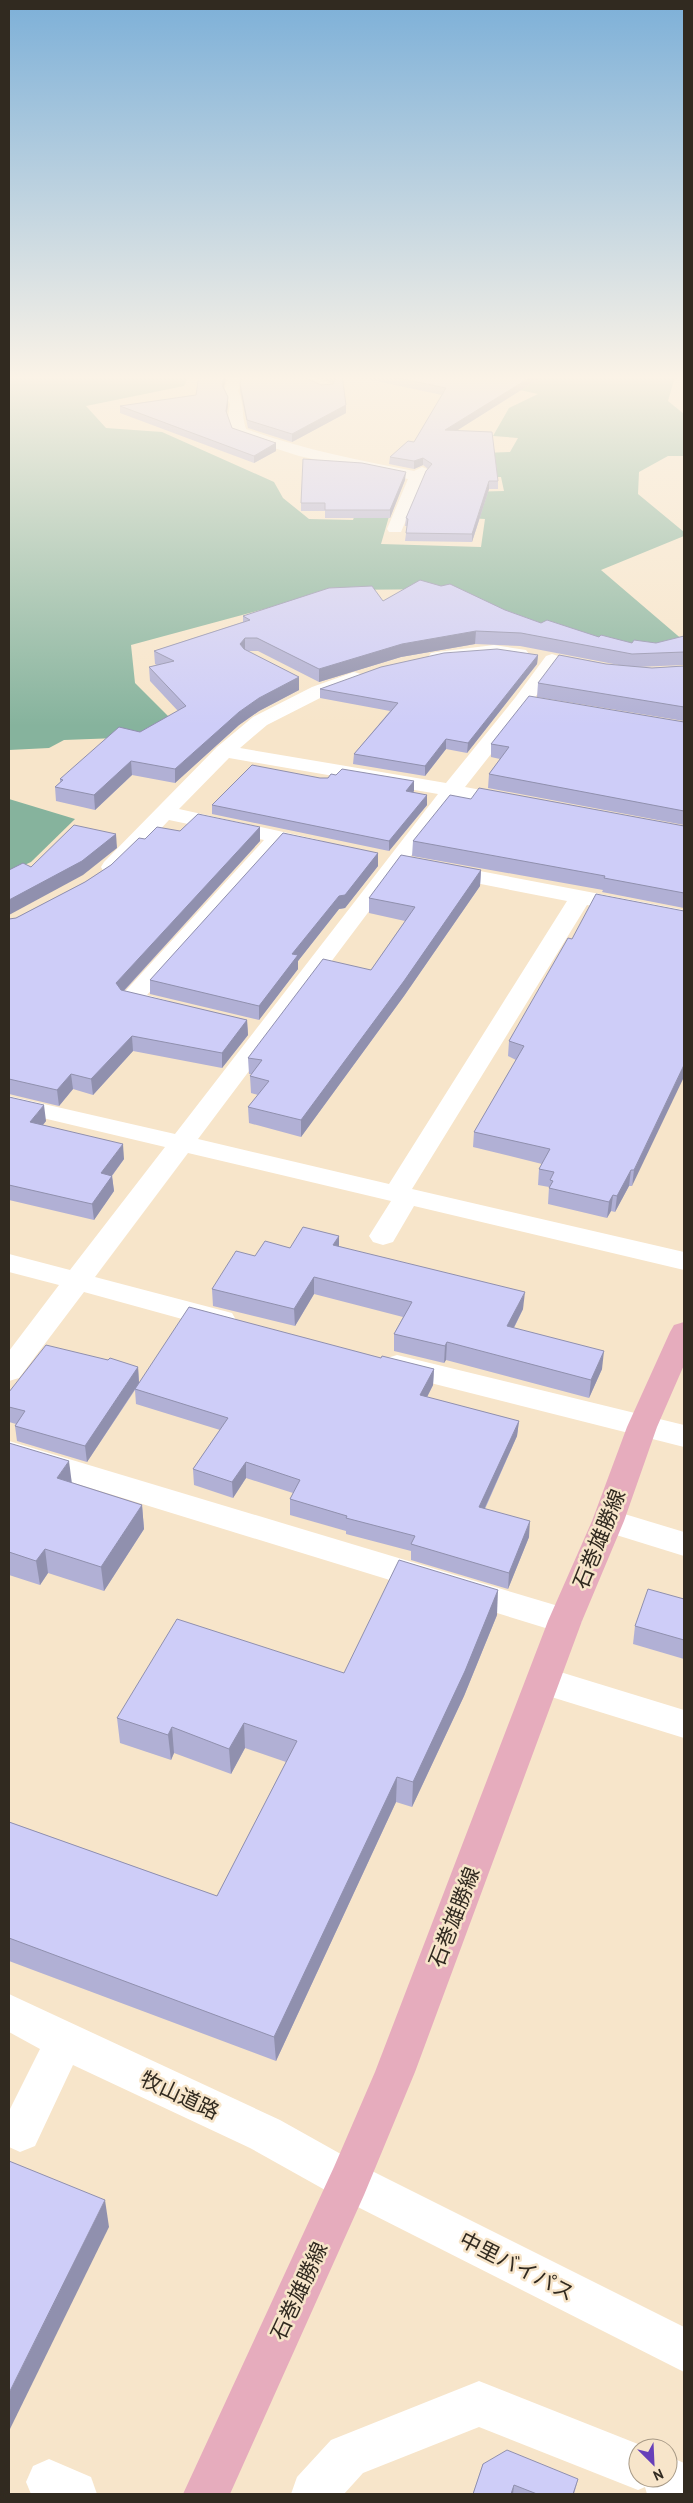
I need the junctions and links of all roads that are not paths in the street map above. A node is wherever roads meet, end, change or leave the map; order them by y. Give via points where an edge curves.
1 (412, 492) edge
2 (395, 529) dead end
3 (424, 660) edge
4 (552, 660) junction
5 (572, 664) edge
6 (367, 673) edge
7 (302, 682) dead end
8 (319, 691) junction
9 (224, 751) junction
10 (452, 789) junction
11 (530, 804) edge
12 (163, 812) junction
13 (278, 837) junction
14 (337, 849) edge
15 (402, 862) junction
16 (95, 879) edge
17 (581, 896) junction
18 (684, 917) edge
19 (185, 1011) edge
20 (240, 1025) edge
21 (267, 1031) junction
22 (9, 1103) edge
23 (183, 1144) junction
24 (402, 1194) junction
25 (383, 1236) dead end
26 (684, 1262) edge
27 (9, 1263) edge
28 (74, 1282) junction
29 (248, 1326) edge
30 (682, 1343) edge
31 (374, 1359) edge
32 (9, 1371) edge
33 (642, 1427) junction
34 (684, 1436) edge
35 (9, 1452) edge
36 (608, 1522) junction
37 (684, 1544) edge
38 (566, 1621) junction
39 (544, 1681) junction
40 (684, 1724) edge
41 (9, 2012) edge
42 (64, 2041) junction
43 (20, 2132) dead end
44 (349, 2181) junction
45 (684, 2350) edge
46 (628, 2464) edge
47 (206, 2494) edge
48 (314, 2494) edge

1 - 2 street via 400,510
3 - 4 street via 494,650
4 - 5 street
4 - 10 street via 532,703
6 - 8 street
7 - 8 street
8 - 9 street via 260,721
9 - 10 street
9 - 12 street
10 - 11 street
10 - 15 street
12 - 13 street
12 - 16 street via 116,864
13 - 14 street
13 - 19 street via 130,998
15 - 17 street
15 - 21 street
17 - 18 street
17 - 24 street
20 - 21 street
21 - 23 street
22 - 23 street
23 - 24 street
23 - 28 street
24 - 25 street
24 - 26 street
27 - 28 street
28 - 29 street
28 - 32 street
30 - 33 main road, 石巻雄勝線
31 - 33 street
33 - 34 street
33 - 36 main road, 石巻雄勝線
35 - 38 street
36 - 37 street
36 - 38 main road, 石巻雄勝線
38 - 39 main road, 石巻雄勝線
39 - 40 street
39 - 44 main road, 石巻雄勝線
41 - 42 street, 牧山道路
42 - 43 street
42 - 44 street, 牧山道路 via 266,2134
44 - 45 street, 中里バイパス
44 - 47 main road, 石巻雄勝線
46 - 48 street via 479,2404 347,2456

